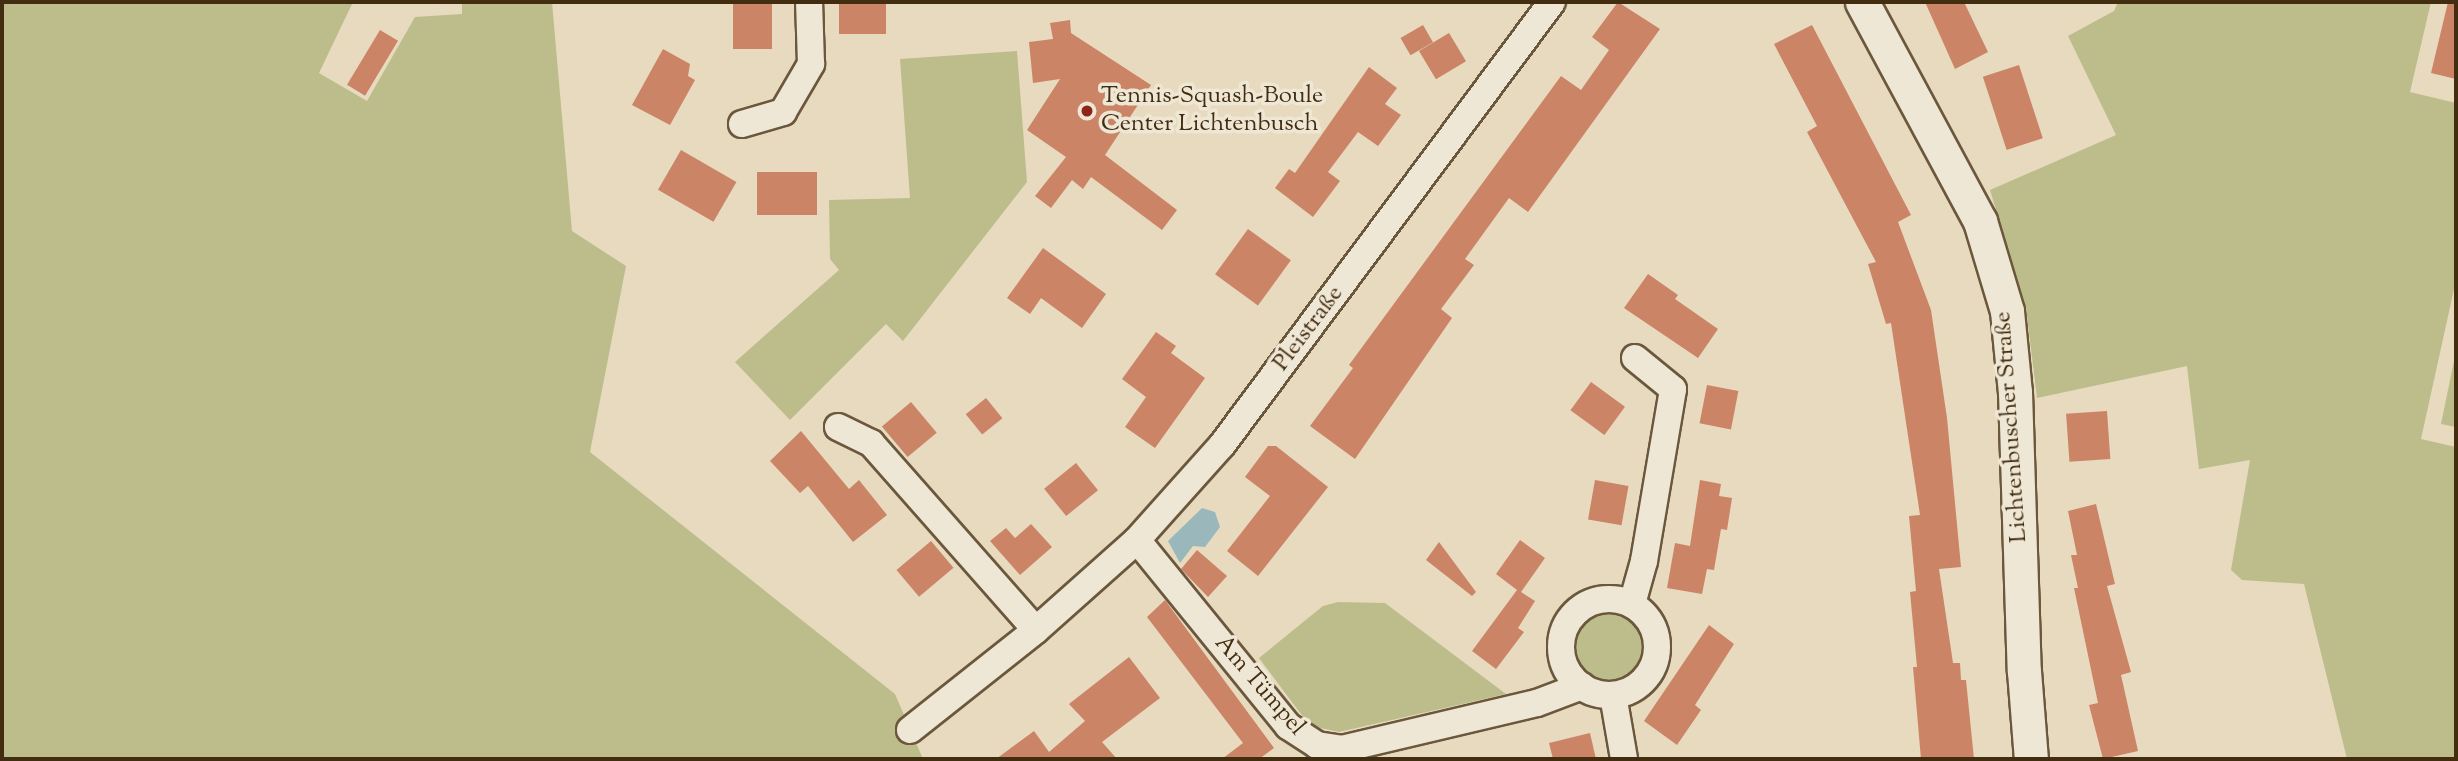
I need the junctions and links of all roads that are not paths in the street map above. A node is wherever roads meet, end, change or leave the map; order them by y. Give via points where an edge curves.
1 (809, 2) edge
2 (1552, 2) edge
3 (1862, 2) edge
4 (742, 124) dead end
5 (1635, 358) dead end
6 (838, 427) dead end
7 (1137, 540) junction
8 (1632, 604) junction
9 (1036, 630) junction
10 (1582, 686) junction
11 (1613, 695) junction
12 (910, 730) dead end
13 (1624, 759) edge
14 (2031, 759) edge

1 - 4 street via 811,64 783,112
2 - 7 street, Pleistraße via 1222,445
3 - 14 street, Lichtenbuscher Straße via 1979,221 2007,312 2015,392
5 - 8 street via 1672,389 1644,561
6 - 9 street via 871,443
7 - 9 street, Pleistraße
7 - 10 street, Am Tümpel via 1288,726 1317,746 1342,750 1537,703
8 - 10 street via 1600,599 1585,605 1569,622 1561,644 1563,660
8 - 11 street via 1653,626 1656,657 1640,684
9 - 12 street, Pleistraße
10 - 11 street
11 - 13 street

